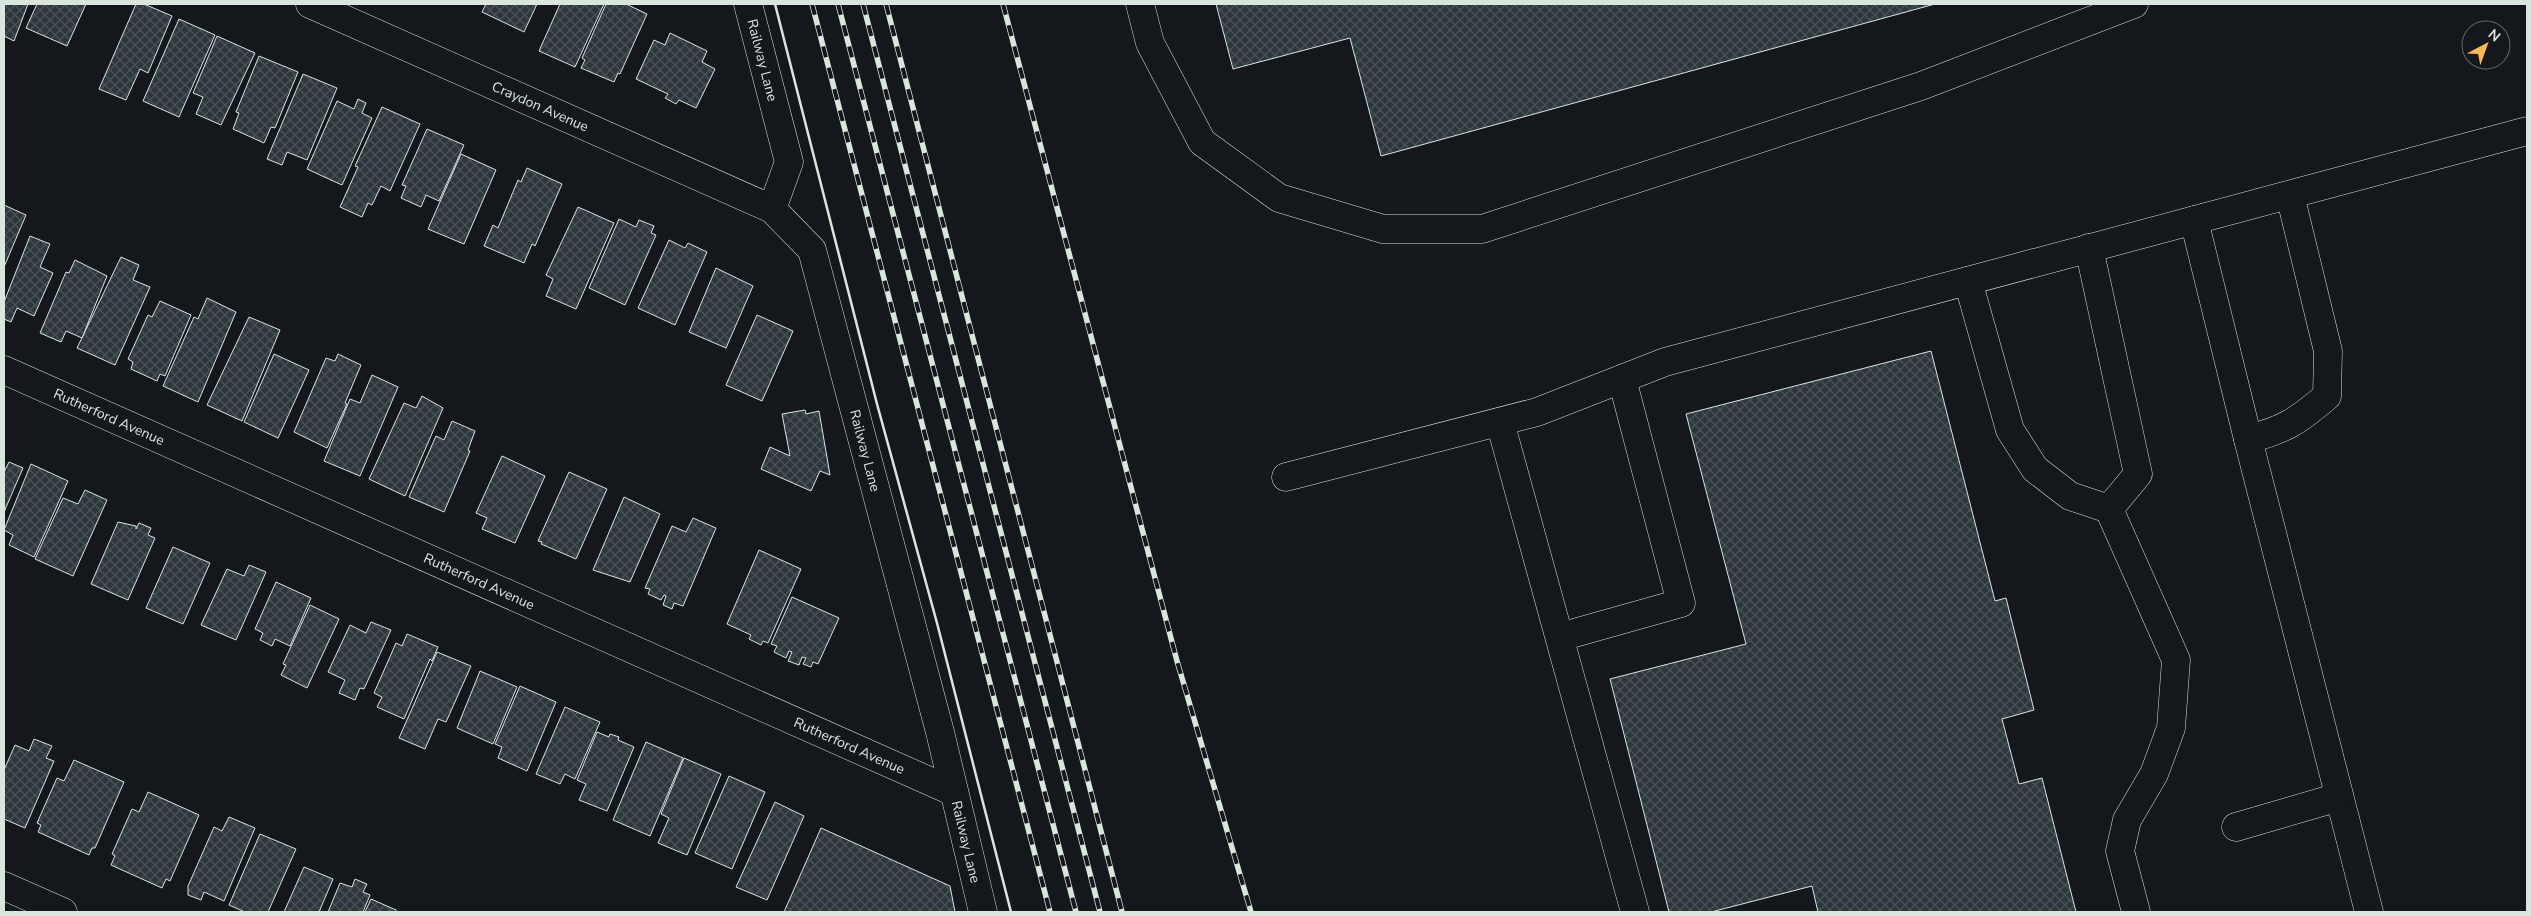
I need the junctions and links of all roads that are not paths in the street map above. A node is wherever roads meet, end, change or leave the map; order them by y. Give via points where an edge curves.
1 (310, 4) edge
2 (748, 4) edge
3 (1140, 4) edge
4 (2134, 4) edge
5 (2527, 131) edge
6 (2290, 195) junction
7 (772, 209) junction
8 (2194, 220) junction
9 (2089, 248) junction
10 (1968, 281) junction
11 (4, 370) edge
12 (1622, 379) junction
13 (1500, 422) junction
14 (2248, 439) junction
15 (1286, 477) dead end
16 (2109, 509) junction
17 (1560, 637) junction
18 (954, 792) junction
19 (2340, 797) junction
20 (2236, 827) dead end
21 (4, 886) edge
22 (63, 912) edge
23 (983, 912) edge
24 (1635, 912) edge
25 (2136, 912) edge
26 (2369, 912) edge

1 - 7 street, Craydon Avenue
2 - 7 street, Railway Lane via 789,162
3 - 4 street via 1150,43 1202,142 1279,198 1383,229 1482,229 1911,89
5 - 6 street
6 - 8 street
6 - 14 street via 2328,351 2327,396 2305,415 2276,432
7 - 18 street, Railway Lane via 812,250
8 - 9 street
8 - 14 street
9 - 10 street
9 - 16 street via 2138,474
10 - 12 street via 1665,362
10 - 16 street via 2010,430 2035,469 2070,496
11 - 18 street, Rutherford Avenue
12 - 13 street via 1537,412
12 - 17 street via 1681,603
13 - 15 street
13 - 17 street
14 - 19 street
16 - 25 street via 2176,660 2171,728 2154,774 2128,820 2120,851
17 - 24 street
18 - 23 street, Railway Lane
19 - 20 street
19 - 26 street
21 - 22 street

